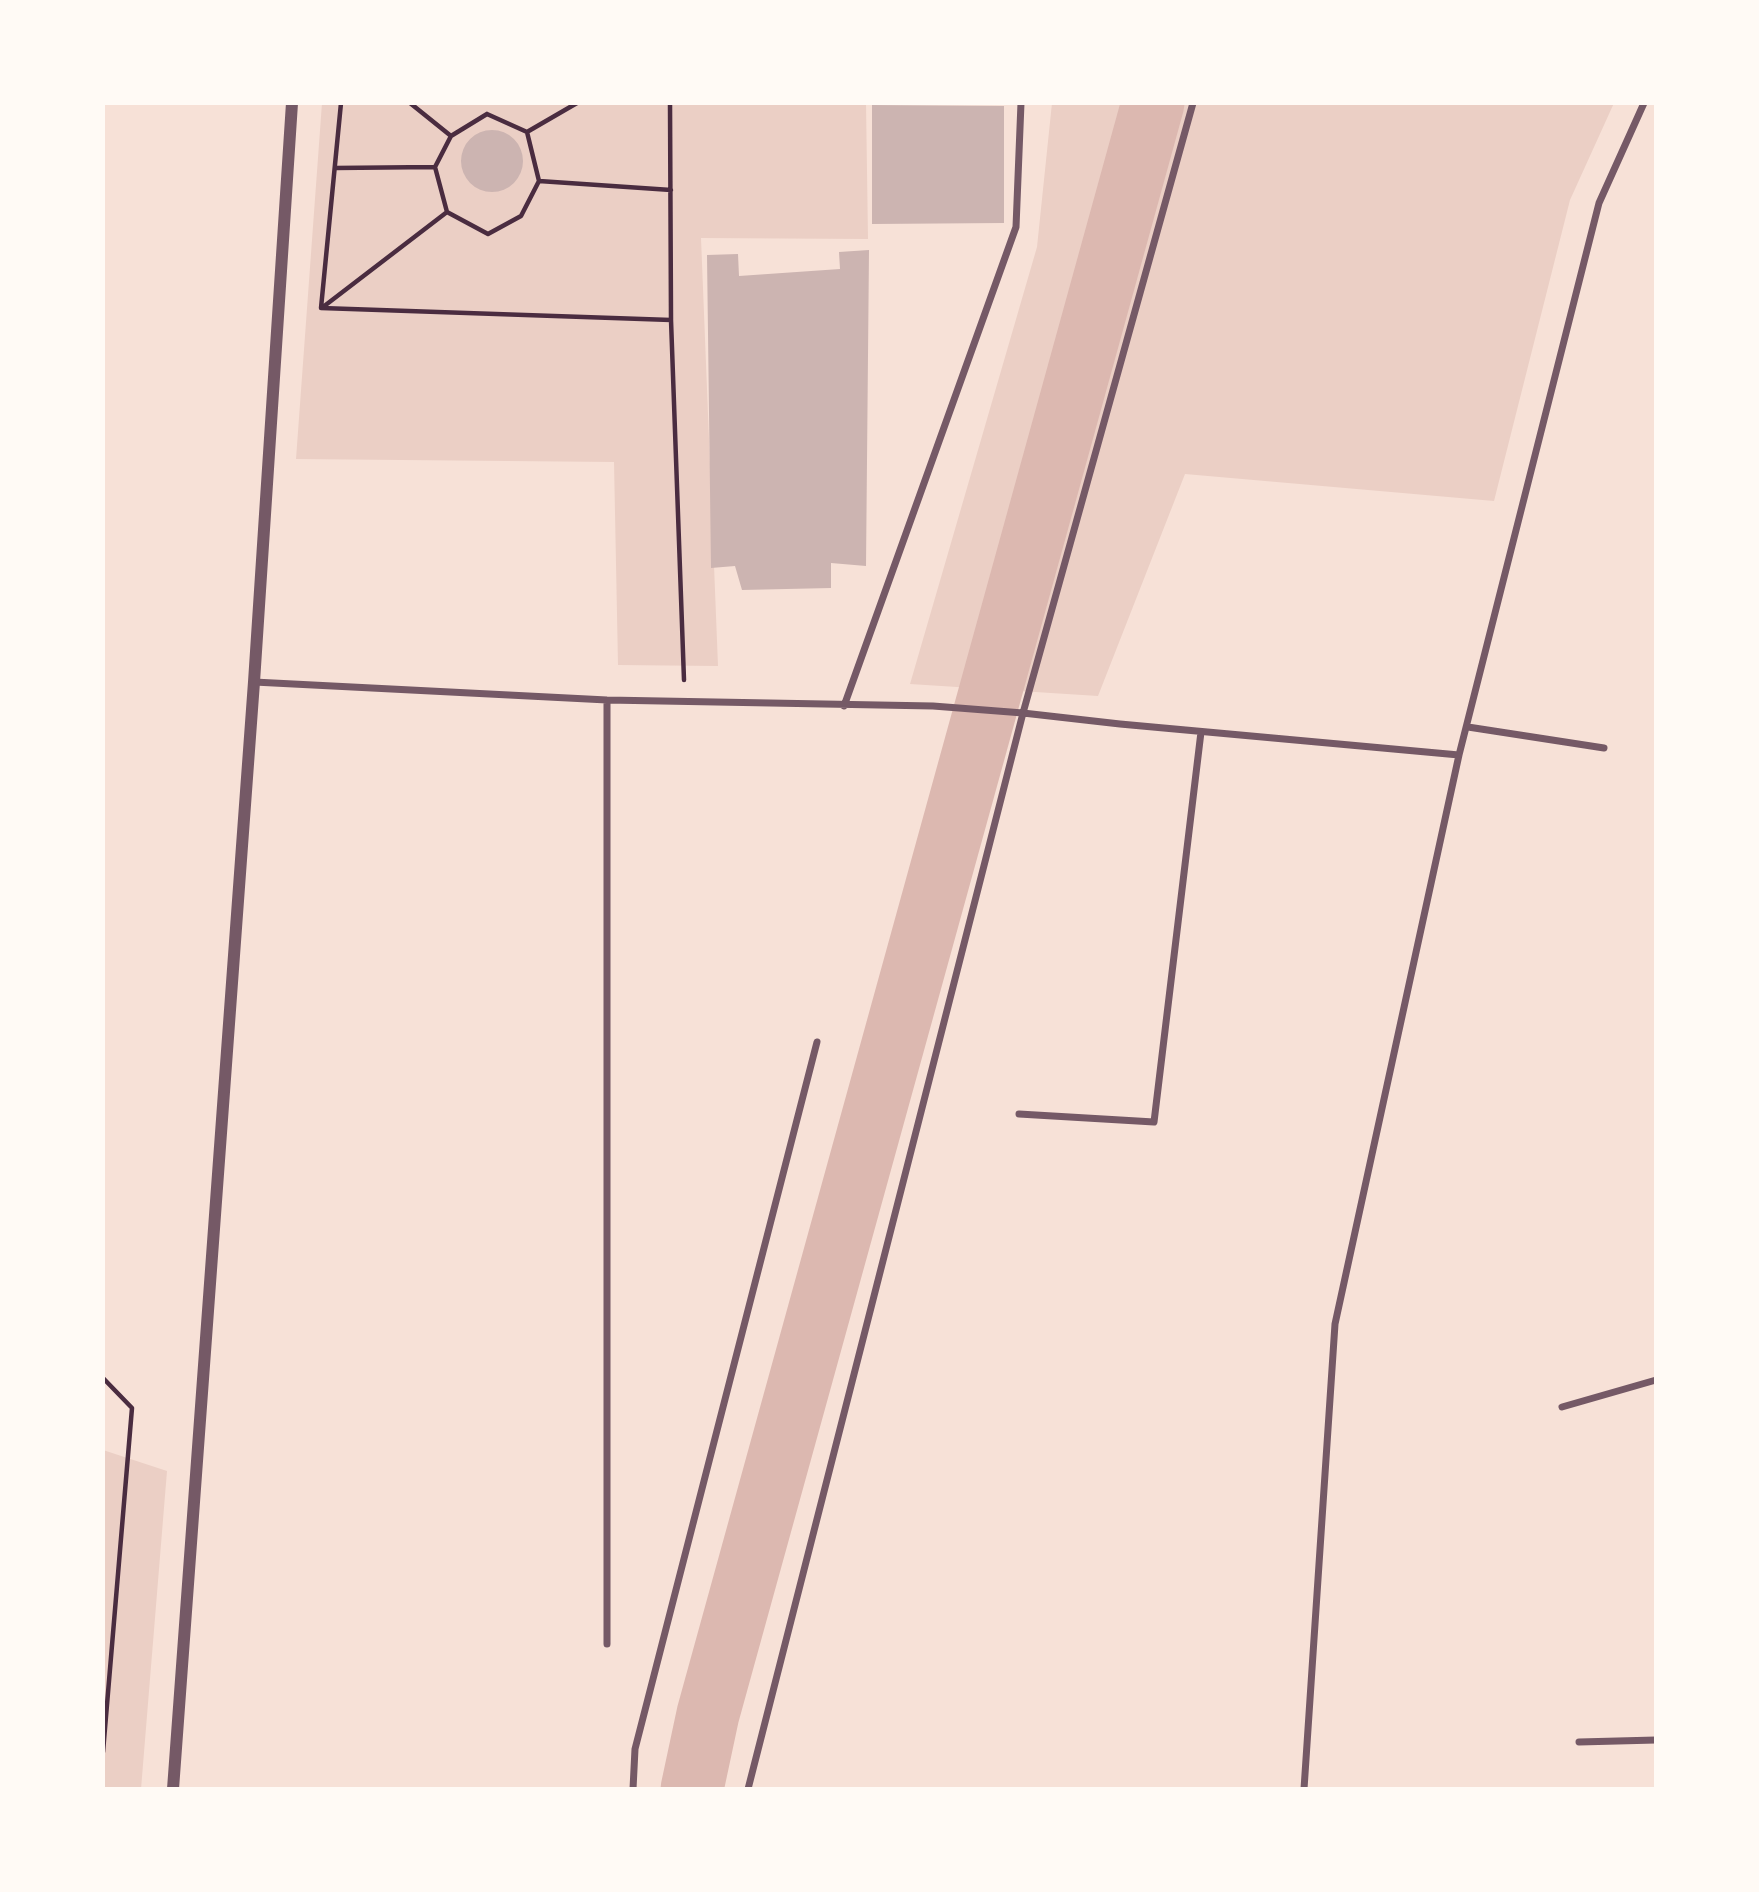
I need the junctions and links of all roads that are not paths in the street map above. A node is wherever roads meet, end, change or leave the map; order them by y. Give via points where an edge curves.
1 (292, 103) edge
2 (1021, 103) edge
3 (1193, 103) edge
4 (1644, 103) edge
5 (254, 682) junction
6 (607, 700) junction
7 (844, 706) junction
8 (1023, 713) junction
9 (1468, 727) junction
10 (1201, 732) junction
11 (1604, 748) dead end
12 (1459, 755) junction
13 (817, 1042) dead end
14 (1019, 1114) dead end
15 (1656, 1380) edge
16 (1562, 1407) dead end
17 (607, 1644) dead end
18 (1656, 1740) edge
19 (1579, 1742) dead end
20 (173, 1789) edge
21 (633, 1789) edge
22 (748, 1789) edge
23 (1304, 1789) edge

1 - 5 street
2 - 7 street via 1016,227
3 - 8 street
4 - 9 street via 1599,204
5 - 6 street
5 - 20 street
6 - 7 street
6 - 17 street
7 - 8 street
8 - 10 street
8 - 22 street
9 - 11 street
9 - 12 street
10 - 12 street
10 - 14 street via 1154,1122
12 - 23 street via 1335,1324
13 - 21 street via 638,1735
15 - 16 street
18 - 19 street

